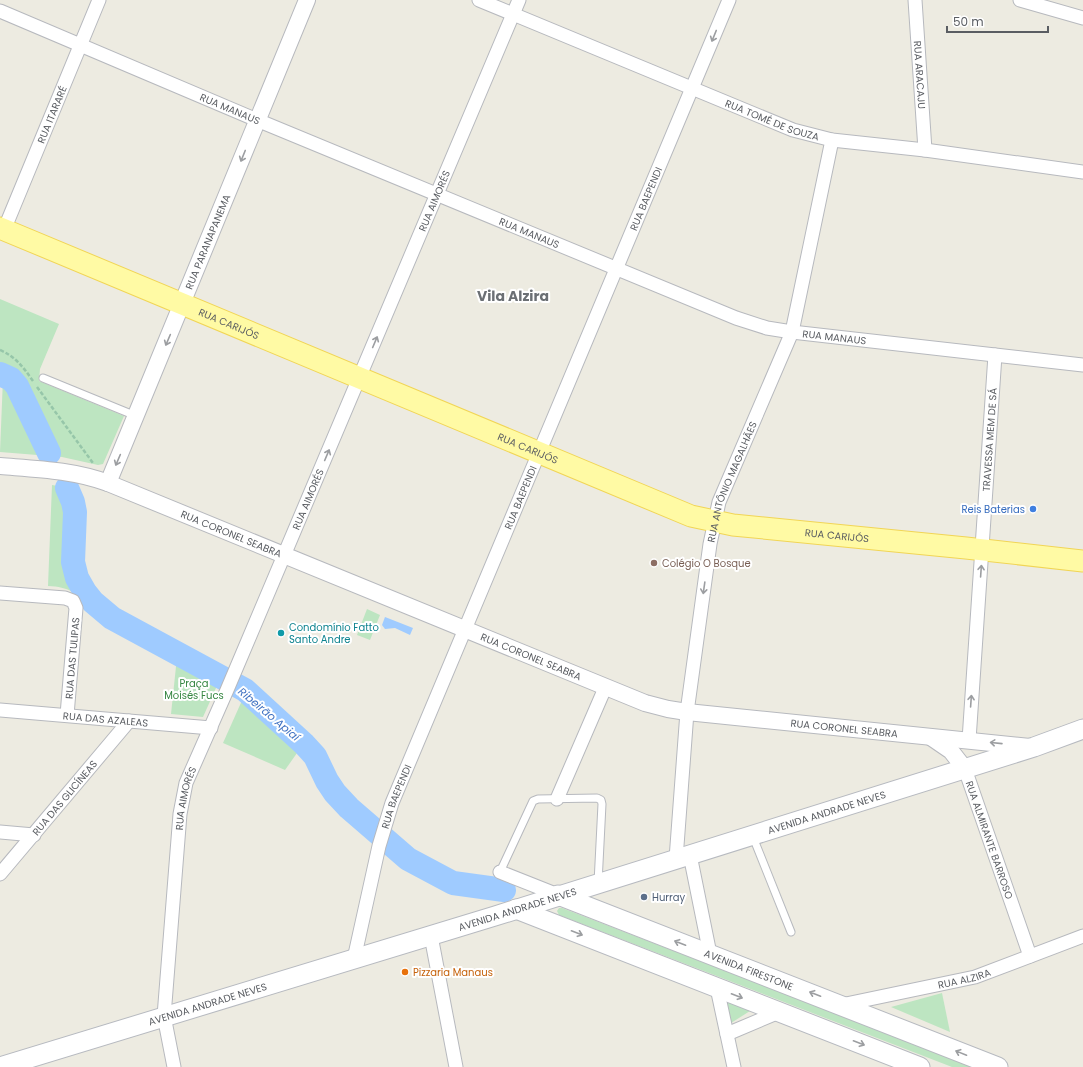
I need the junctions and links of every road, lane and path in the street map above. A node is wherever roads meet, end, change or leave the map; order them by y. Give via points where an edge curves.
1 (99, 0) edge
2 (307, 0) edge
3 (479, 0) edge
4 (519, 0) edge
5 (729, 0) edge
6 (915, 0) edge
7 (1023, 0) edge
8 (0, 11) edge
9 (513, 14) junction
10 (1083, 18) edge
11 (81, 44) junction
12 (692, 89) junction
13 (257, 120) junction
14 (832, 140) junction
15 (925, 150) junction
16 (1083, 172) edge
17 (438, 194) junction
18 (2, 229) edge
19 (616, 269) junction
20 (183, 304) junction
21 (792, 332) junction
22 (0, 350) edge
23 (995, 355) junction
24 (1083, 365) edge
25 (43, 378) dead end
26 (360, 378) junction
27 (136, 416) junction
28 (540, 453) junction
29 (0, 466) edge
30 (91, 477) junction
31 (108, 483) junction
32 (715, 522) junction
33 (982, 549) junction
34 (284, 556) junction
35 (1083, 561) edge
36 (0, 593) edge
37 (466, 630) junction
38 (605, 688) junction
39 (0, 710) edge
40 (687, 712) junction
41 (67, 715) junction
42 (129, 721) junction
43 (211, 728) junction
44 (1083, 729) edge
45 (930, 737) junction
46 (969, 740) junction
47 (1034, 747) junction
48 (965, 769) junction
49 (557, 799) junction
50 (0, 832) edge
51 (34, 835) junction
52 (752, 835) junction
53 (683, 857) junction
54 (500, 872) joint
55 (0, 874) edge
56 (598, 883) junction
57 (558, 895) junction
58 (516, 909) junction
59 (791, 932) dead end
60 (431, 936) junction
61 (1083, 936) edge
62 (710, 954) junction
63 (1030, 956) junction
64 (354, 959) junction
65 (717, 988) junction
66 (841, 1005) junction
67 (779, 1012) junction
68 (164, 1016) junction
69 (727, 1034) junction
70 (0, 1067) edge
71 (174, 1067) edge
72 (456, 1067) edge
73 (734, 1067) edge
74 (920, 1067) edge
75 (998, 1067) edge

1 - 11 street, RUA ITARARÉ
2 - 13 street, RUA PARANAPANEMA
3 - 9 street, RUA TOMÉ DE SOUZA
4 - 9 street, RUA AIMORÉS
5 -> 12 street, RUA BAEPENDI
6 - 15 street, RUA ARACAJU
7 - 10 street
8 - 11 street, RUA MANAUS
9 - 12 street, RUA TOMÉ DE SOUZA
9 - 17 street, RUA AIMORÉS
11 - 13 street, RUA MANAUS
11 - 18 street, RUA ITARARÉ
12 - 14 street, RUA TOMÉ DE SOUZA via 794,130
12 - 19 street, RUA BAEPENDI
13 - 17 street, RUA MANAUS
13 -> 20 street, RUA PARANAPANEMA
14 - 15 street, RUA TOMÉ DE SOUZA
14 - 21 street, RUA ANTÔNIO MAGALHÃES
15 - 16 street, RUA TOMÉ DE SOUZA
17 - 19 street, RUA MANAUS
26 -> 17 street, RUA AIMORÉS
18 - 20 main road, RUA CARIJÓS
19 - 21 street, RUA MANAUS via 736,318 767,328
19 - 28 street, RUA BAEPENDI
20 - 26 main road, RUA CARIJÓS
20 -> 27 street, RUA PARANAPANEMA
21 - 23 street, RUA MANAUS
21 - 32 street, RUA ANTÔNIO MAGALHÃES via 719,502
22 - 30 path via 18,360 94,466
23 - 24 street, RUA MANAUS
23 - 33 street, TRAVESSA MEM DE SÁ
25 - 27 lane
26 - 28 main road, RUA CARIJÓS
34 -> 26 street, RUA AIMORÉS
27 -> 31 street, RUA PARANAPANEMA
28 - 32 main road, RUA CARIJÓS via 692,516
28 - 37 street, RUA BAEPENDI
29 - 30 street, RUA CORONEL SEABRA via 61,470
30 - 31 street, RUA CORONEL SEABRA
31 - 34 street, RUA CORONEL SEABRA
32 - 33 main road, RUA CARIJÓS
32 -> 40 street, RUA ANTÔNIO MAGALHÃES
33 - 35 main road, RUA CARIJÓS
46 -> 33 street
34 - 37 street, RUA CORONEL SEABRA
34 - 43 street, RUA AIMORÉS
36 - 41 street, RUA DAS TULIPAS via 65,598 73,601 76,608
37 - 38 street, RUA CORONEL SEABRA
37 - 64 street, RUA BAEPENDI via 392,803 379,846
38 - 40 street, RUA CORONEL SEABRA via 645,703
38 - 49 street
39 - 41 street, RUA DAS AZALEAS
40 - 45 street, RUA CORONEL SEABRA
40 - 53 street, RUA ANTÔNIO MAGALHÃES
41 - 42 street, RUA DAS AZALEAS
42 - 43 street, RUA DAS AZALEAS
42 - 51 street, RUA DAS GLICÍNEAS
43 - 68 street, RUA AIMORÉS via 186,783 180,814
44 - 47 main road, RUA CORONEL SEABRA
45 - 46 street, RUA CORONEL SEABRA
45 - 48 street, RUA ALMIRANTE BARROSO via 951,752
47 -> 46 street, RUA CORONEL SEABRA
47 - 48 main road, AVENIDA ANDRADE NEVES
48 - 52 main road, AVENIDA ANDRADE NEVES
48 - 63 street, RUA ALMIRANTE BARROSO
49 - 54 lane via 533,801
49 - 56 lane via 601,800
50 - 51 street
51 - 55 street, RUA DAS GLICÍNEAS
52 - 53 main road, AVENIDA ANDRADE NEVES
52 - 59 lane
53 - 56 main road, AVENIDA ANDRADE NEVES
53 - 62 street, RUA ANTÔNIO MAGALHÃES
54 - 57 street, AVENIDA FIRESTONE
56 - 57 main road, AVENIDA ANDRADE NEVES
57 - 58 main road, AVENIDA ANDRADE NEVES
62 -> 57 main road, AVENIDA FIRESTONE
58 - 60 main road, AVENIDA ANDRADE NEVES
58 -> 65 main road
60 - 64 main road, AVENIDA ANDRADE NEVES
60 - 72 street
61 - 63 street, RUA ALZIRA
66 -> 62 main road, AVENIDA FIRESTONE
63 - 66 street, RUA ALZIRA via 975,977
64 - 68 main road, AVENIDA ANDRADE NEVES
65 -> 67 main road
65 - 69 street
75 -> 66 main road, AVENIDA FIRESTONE
67 - 69 street
67 -> 74 main road
68 - 70 main road, AVENIDA ANDRADE NEVES
68 - 71 street, RUA AIMORÉS
69 - 73 street

